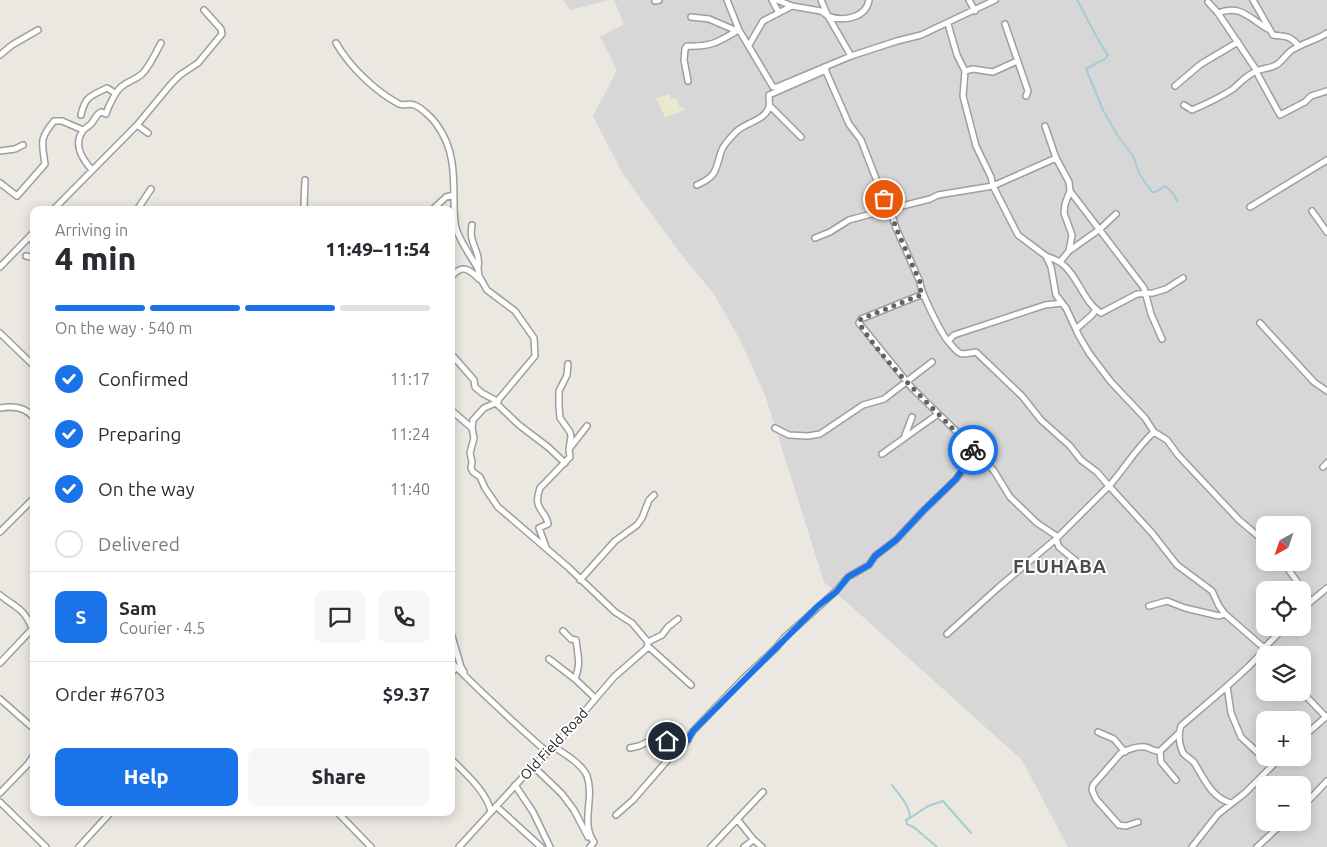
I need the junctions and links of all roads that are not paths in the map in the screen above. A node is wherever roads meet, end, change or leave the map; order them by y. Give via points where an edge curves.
1 (727, 0) edge
2 (772, 0) edge
3 (777, 0) edge
4 (822, 0) edge
5 (869, 0) edge
6 (969, 0) edge
7 (995, 0) edge
8 (1208, 2) dead end
9 (1254, 2) edge
10 (792, 6) junction
11 (204, 10) dead end
12 (975, 11) junction
13 (779, 13) junction
14 (1218, 13) junction
15 (1250, 15) junction
16 (828, 16) junction
17 (691, 17) dead end
18 (948, 24) junction
19 (1005, 24) dead end
20 (1268, 29) junction
21 (38, 30) dead end
22 (737, 31) junction
23 (1327, 33) edge
24 (1238, 42) junction
25 (336, 43) dead end
26 (161, 44) dead end
27 (749, 45) junction
28 (1299, 46) junction
29 (0, 55) edge
30 (851, 56) junction
31 (1017, 61) junction
32 (825, 69) junction
33 (1257, 70) junction
34 (965, 71) junction
35 (688, 81) dead end
36 (1175, 86) dead end
37 (1327, 92) edge
38 (115, 93) junction
39 (1026, 96) dead end
40 (1184, 105) dead end
41 (770, 106) junction
42 (80, 115) dead end
43 (137, 124) junction
44 (1044, 126) dead end
45 (83, 130) junction
46 (148, 133) dead end
47 (801, 137) dead end
48 (23, 145) dead end
49 (0, 151) edge
50 (1056, 158) junction
51 (1327, 160) edge
52 (92, 170) junction
53 (305, 180) dead end
54 (0, 183) edge
55 (698, 185) dead end
56 (992, 186) junction
57 (151, 189) dead end
58 (1070, 191) junction
59 (454, 196) junction
60 (57, 206) edge
61 (140, 206) edge
62 (304, 206) edge
63 (436, 206) edge
64 (455, 206) edge
65 (1250, 207) dead end
66 (890, 209) junction
67 (1312, 211) dead end
68 (455, 212) edge
69 (1116, 214) dead end
70 (472, 225) dead end
71 (1100, 229) junction
72 (1327, 232) edge
73 (30, 236) edge
74 (814, 238) dead end
75 (1069, 252) junction
76 (26, 256) dead end
77 (1046, 256) junction
78 (30, 257) edge
79 (1060, 262) junction
80 (0, 267) edge
81 (478, 269) junction
82 (455, 272) edge
83 (1183, 278) dead end
84 (482, 282) junction
85 (1146, 293) junction
86 (923, 294) junction
87 (1062, 303) junction
88 (1096, 309) junction
89 (1260, 323) dead end
90 (1076, 329) junction
91 (0, 333) edge
92 (1162, 339) dead end
93 (948, 341) junction
94 (455, 358) edge
95 (30, 362) edge
96 (932, 362) dead end
97 (568, 364) dead end
98 (908, 382) junction
99 (1327, 391) edge
100 (498, 402) junction
101 (0, 408) edge
102 (455, 413) edge
103 (30, 414) edge
104 (938, 414) junction
105 (912, 417) dead end
106 (587, 426) dead end
107 (472, 428) junction
108 (775, 428) dead end
109 (1154, 432) junction
110 (904, 438) junction
111 (569, 449) junction
112 (882, 454) dead end
113 (983, 461) junction
114 (565, 463) junction
115 (1109, 486) junction
116 (654, 495) dead end
117 (30, 502) edge
118 (0, 532) edge
119 (1256, 534) edge
120 (1057, 538) junction
121 (546, 547) junction
122 (1086, 570) dead end
123 (580, 580) junction
124 (1327, 588) edge
125 (0, 595) edge
126 (1311, 601) edge
127 (1149, 606) dead end
128 (1225, 614) junction
129 (678, 619) dead end
130 (30, 622) edge
131 (30, 630) edge
132 (563, 630) dead end
133 (947, 634) dead end
134 (1277, 636) edge
135 (648, 645) junction
136 (1258, 646) edge
137 (1269, 646) edge
138 (455, 647) edge
139 (548, 658) dead end
140 (1256, 659) edge
141 (0, 663) edge
142 (456, 667) edge
143 (465, 674) junction
144 (575, 679) junction
145 (691, 685) dead end
146 (1227, 686) junction
147 (595, 698) junction
148 (0, 699) edge
149 (1311, 701) edge
150 (1326, 716) edge
151 (30, 725) edge
152 (1311, 730) edge
153 (1098, 732) dead end
154 (1179, 732) junction
155 (688, 740) junction
156 (554, 747) junction
157 (630, 748) dead end
158 (1160, 751) junction
159 (547, 752) junction
160 (1125, 752) junction
161 (1256, 752) edge
162 (30, 761) edge
163 (455, 764) edge
164 (533, 766) junction
165 (1271, 766) edge
166 (1176, 780) dead end
167 (1327, 781) edge
168 (515, 785) junction
169 (0, 792) edge
170 (763, 792) dead end
171 (1311, 798) edge
172 (0, 802) edge
173 (1231, 803) junction
174 (496, 806) junction
175 (491, 812) junction
176 (616, 815) dead end
177 (107, 816) edge
178 (341, 816) edge
179 (737, 819) junction
180 (1138, 822) dead end
181 (1274, 831) edge
182 (753, 839) junction
183 (592, 845) edge
184 (46, 847) edge
185 (79, 847) edge
186 (371, 847) edge
187 (459, 847) edge
188 (541, 847) edge
189 (550, 847) edge
190 (711, 847) edge
191 (744, 847) edge
192 (762, 847) edge
193 (1192, 847) edge
194 (1257, 847) edge

1 - 22 street
2 - 13 street
3 - 10 street
4 - 16 street
5 - 16 street via 868,5 853,18
6 - 12 street
7 - 12 street
8 - 14 street
9 - 15 street
9 - 20 street
10 - 13 street
10 - 16 street via 821,11
11 - 43 street via 222,34 198,63 171,84
12 - 18 street
13 - 27 street via 760,25
14 - 15 street via 1230,10
14 - 24 street
15 - 20 street
16 - 30 street
17 - 22 street via 709,19
18 - 30 street
18 - 34 street
19 - 31 street
20 - 28 street via 1273,35 1292,38
21 - 29 street
22 - 27 street
22 - 35 street via 710,46 685,48
23 - 28 street
24 - 33 street
24 - 36 street via 1201,64
25 - 59 street via 364,78 382,93 403,105 417,107 437,124 450,147
26 - 38 street via 144,72
27 - 32 street via 774,87
28 - 33 street via 1278,64
30 - 32 street
31 - 34 street via 994,72
31 - 39 street via 1028,90
32 - 41 street via 769,95
32 - 66 street via 849,124 861,140
33 - 37 street via 1280,116 1311,96
33 - 40 street via 1231,90 1201,106 1192,110
34 - 56 street via 962,96 978,153
38 - 42 street via 107,88 89,96
38 - 45 street via 106,114 97,114
41 - 47 street
41 - 55 street via 723,146 714,175
43 - 46 street
43 - 52 street
44 - 50 street
45 - 52 street via 78,145 83,160
45 - 54 street via 54,121 43,140 46,164 39,173 17,196
48 - 49 street
50 - 56 street
50 - 58 street via 1069,182
51 - 65 street
52 - 60 street
53 - 62 street
56 - 66 street via 938,195
56 - 77 street via 1018,235
57 - 61 street
58 - 71 street
58 - 75 street via 1064,213 1072,235
59 - 63 street via 446,197
59 - 64 street
66 - 74 street via 849,220
66 - 86 street
67 - 72 street
68 - 81 street via 456,229
69 - 71 street
70 - 81 street via 470,235 477,251
71 - 75 street
71 - 85 street
73 - 80 street
75 - 79 street
76 - 78 street
77 - 79 street
77 - 87 street via 1056,296
79 - 88 street
81 - 84 street
82 - 84 street via 465,268
83 - 85 street via 1159,292
84 - 100 street via 486,290 515,311 534,338 535,356
85 - 88 street via 1137,294 1101,313
85 - 92 street
86 - 93 street
86 - 98 street via 859,321
87 - 90 street
87 - 93 street via 1032,309 954,336
88 - 90 street
89 - 99 street via 1314,382
90 - 109 street via 1089,353
91 - 95 street
93 - 115 street via 959,354 966,356 976,352
94 - 100 street via 474,380 475,387
96 - 98 street
97 - 111 street via 567,375 559,391 559,407 560,418 570,432
98 - 104 street
98 - 108 street via 880,402 863,405 820,434 788,435
100 - 107 street via 478,413
100 - 114 street via 519,425
101 - 103 street via 19,407
102 - 107 street
104 - 110 street
104 - 113 street
105 - 110 street
106 - 111 street
107 - 121 street via 474,438 470,453 473,472 480,477 498,507
109 - 115 street
109 - 119 street via 1167,440
110 - 112 street
111 - 114 street via 570,457
113 - 120 street via 1010,497
113 - 155 street via 966,464 956,479 896,540 875,556 869,565 848,577 836,592 784,638 693,731
114 - 121 street via 538,494 538,505 548,520 548,524 539,528
115 - 120 street
115 - 128 street via 1177,565 1212,590
116 - 123 street via 637,525 615,541
117 - 118 street
120 - 122 street via 1059,547
120 - 133 street
121 - 123 street
123 - 135 street via 614,612 632,623
124 - 126 street
125 - 130 street via 20,608
127 - 128 street via 1167,601 1219,616
128 - 136 street
129 - 135 street, Old Field Road
131 - 141 street
132 - 144 street via 576,640 580,658
134 - 137 street
135 - 145 street
135 - 147 street, Old Field Road
138 - 143 street
139 - 144 street
140 - 146 street
142 - 143 street
143 - 159 street via 485,697
144 - 147 street
146 - 154 street via 1181,726
146 - 161 street via 1231,713 1241,737
147 - 156 street, Old Field Road
148 - 151 street
149 - 150 street
150 - 152 street
153 - 160 street via 1114,739
154 - 158 street
154 - 173 street via 1183,752 1217,795
155 - 157 street via 654,739
155 - 176 street
156 - 159 street, Old Field Road
156 - 183 street via 575,762 586,775 589,785 588,834
158 - 160 street via 1142,747
158 - 166 street via 1161,762
159 - 164 street, Old Field Road
160 - 180 street via 1095,781 1092,790 1119,825
162 - 169 street
163 - 175 street via 484,795
164 - 168 street, Old Field Road
164 - 183 street via 574,810
165 - 173 street
167 - 171 street
168 - 174 street, Old Field Road
168 - 189 street
170 - 179 street
172 - 184 street
173 - 193 street via 1211,821
174 - 175 street, Old Field Road
174 - 188 street
175 - 187 street, Old Field Road
177 - 185 street
178 - 186 street
179 - 182 street
179 - 190 street
181 - 194 street
182 - 191 street
182 - 192 street

